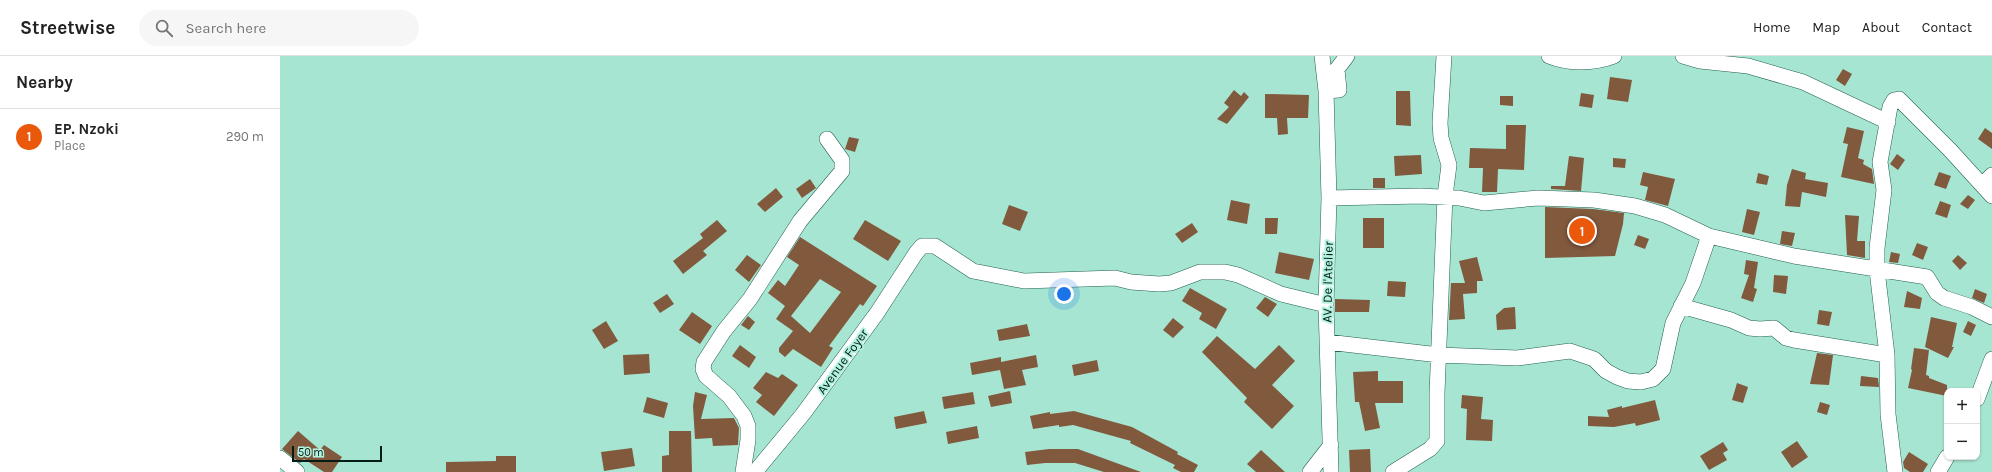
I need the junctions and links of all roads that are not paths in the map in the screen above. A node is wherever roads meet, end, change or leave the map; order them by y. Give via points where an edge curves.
1 (1322, 56) edge
2 (1347, 56) edge
3 (1444, 56) edge
4 (1549, 56) edge
5 (1614, 56) edge
6 (1683, 56) edge
7 (1326, 91) junction
8 (1888, 122) junction
9 (827, 139) dead end
10 (1987, 180) edge
11 (1445, 196) junction
12 (1992, 196) edge
13 (1329, 198) junction
14 (1709, 236) junction
15 (1877, 270) junction
16 (1326, 305) junction
17 (1681, 306) junction
18 (1992, 317) edge
19 (1327, 342) junction
20 (1439, 355) junction
21 (1887, 355) junction
22 (1992, 359) edge
23 (1980, 391) edge
24 (1331, 445) junction
25 (280, 458) edge
26 (1945, 460) edge
27 (297, 472) edge
28 (743, 472) edge
29 (755, 472) edge
30 (1310, 472) edge
31 (1332, 472) edge
32 (1393, 472) edge
33 (1894, 472) edge
34 (1938, 472) edge

1 - 7 street, AV. De l'Atelier
2 - 7 street via 1337,69 1339,90
3 - 11 street via 1440,138 1449,164
4 - 5 street via 1581,62
6 - 8 street via 1700,61 1748,66 1803,82
7 - 13 street, AV. De l'Atelier
8 - 10 street via 1891,103 1899,99 1950,150
8 - 15 street via 1880,162 1884,190
9 - 28 street via 842,160 842,171 800,221 750,299 724,331 704,362 706,376 729,396 746,421 748,440
10 - 12 street
11 - 13 street
11 - 14 street via 1484,203 1538,198 1622,204 1665,215
11 - 20 street
13 - 16 street, AV. De l'Atelier
14 - 15 street via 1794,256
14 - 17 street via 1693,283
15 - 18 street via 1927,277 1940,295
15 - 21 street
16 - 19 street, AV. De l'Atelier
16 - 29 street, Avenue Foyer via 1281,294 1225,272 1200,272 1171,283 1159,284 1115,278 1024,281 973,271 935,246 922,246 878,313 803,414
17 - 20 street via 1673,322 1663,369 1653,379 1641,382 1617,377 1606,371 1594,358 1570,351 1517,358
17 - 21 street via 1749,328 1774,328 1786,338 1794,340
19 - 20 street
19 - 24 street, AV. De l'Atelier
20 - 32 street via 1437,441 1430,449
21 - 33 street via 1888,414
22 - 23 street
24 - 30 street
24 - 31 street, AV. De l'Atelier
25 - 27 street
26 - 34 street

